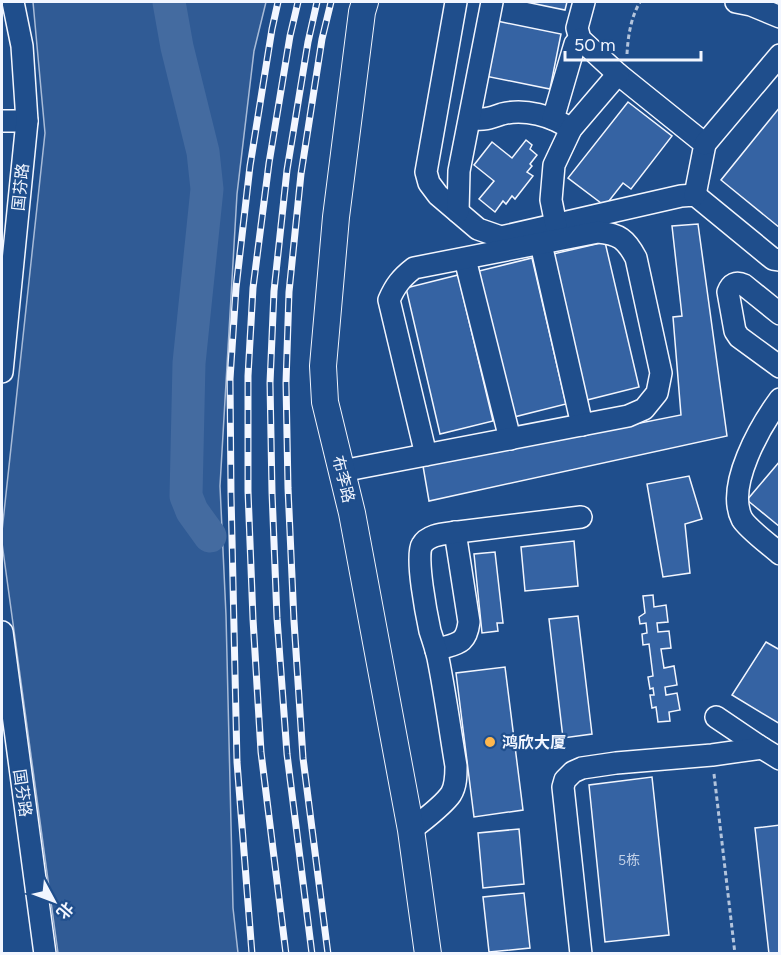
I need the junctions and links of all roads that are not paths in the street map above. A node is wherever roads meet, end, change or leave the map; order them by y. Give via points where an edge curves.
1 (13, 2) edge
2 (365, 2) edge
3 (456, 2) edge
4 (492, 2) edge
5 (584, 2) edge
6 (746, 3) edge
7 (780, 17) edge
8 (580, 39) junction
9 (780, 55) edge
10 (624, 79) junction
11 (470, 118) junction
12 (2, 121) edge
13 (27, 121) junction
14 (562, 124) junction
15 (705, 144) junction
16 (695, 195) junction
17 (458, 212) junction
18 (556, 225) junction
19 (541, 244) junction
20 (465, 259) junction
21 (780, 260) edge
22 (780, 314) edge
23 (778, 362) edge
24 (2, 372) edge
25 (780, 399) edge
26 (582, 425) junction
27 (510, 439) junction
28 (426, 455) junction
29 (342, 471) junction
30 (581, 517) dead end
31 (455, 532) junction
32 (780, 554) edge
33 (2, 632) edge
34 (436, 650) junction
35 (716, 717) dead end
36 (771, 754) edge
37 (411, 830) junction
38 (45, 954) edge
39 (428, 954) edge
40 (581, 954) edge

1 - 13 street, 国芬路 via 22,46
2 - 29 main road, 布李路 via 336,217 323,366 325,402
3 - 17 street via 426,172 438,195
4 - 11 street
5 - 8 street via 577,28
6 - 7 street
8 - 10 street
8 - 14 street via 572,54
9 - 15 street
10 - 14 street
10 - 15 street
11 - 14 street via 485,120 516,112
11 - 17 street via 459,171
12 - 13 street
13 - 24 street, 国芬路
14 - 18 street via 552,179
15 - 16 street
16 - 18 street
16 - 21 street via 773,259
17 - 18 street via 478,229 501,237
19 - 20 street
19 - 26 street
19 - 26 street via 598,232 611,233 622,238 636,258 661,373 657,393 644,409 628,417
20 - 27 street
20 - 28 street via 414,268 395,286 389,300
22 - 23 street via 739,282 730,287 735,331 745,343
25 - 32 street via 750,448 738,493 743,521
26 - 27 street
27 - 28 street
28 - 29 street
29 - 37 main road, 布李路
30 - 31 street
31 - 34 street via 468,634 462,641
31 - 34 street via 427,539 420,551 423,590
33 - 38 street, 国芬路
34 - 37 street via 456,781 451,794
35 - 36 street
36 - 40 street via 616,763 582,768 565,780
37 - 39 main road, 布李路

